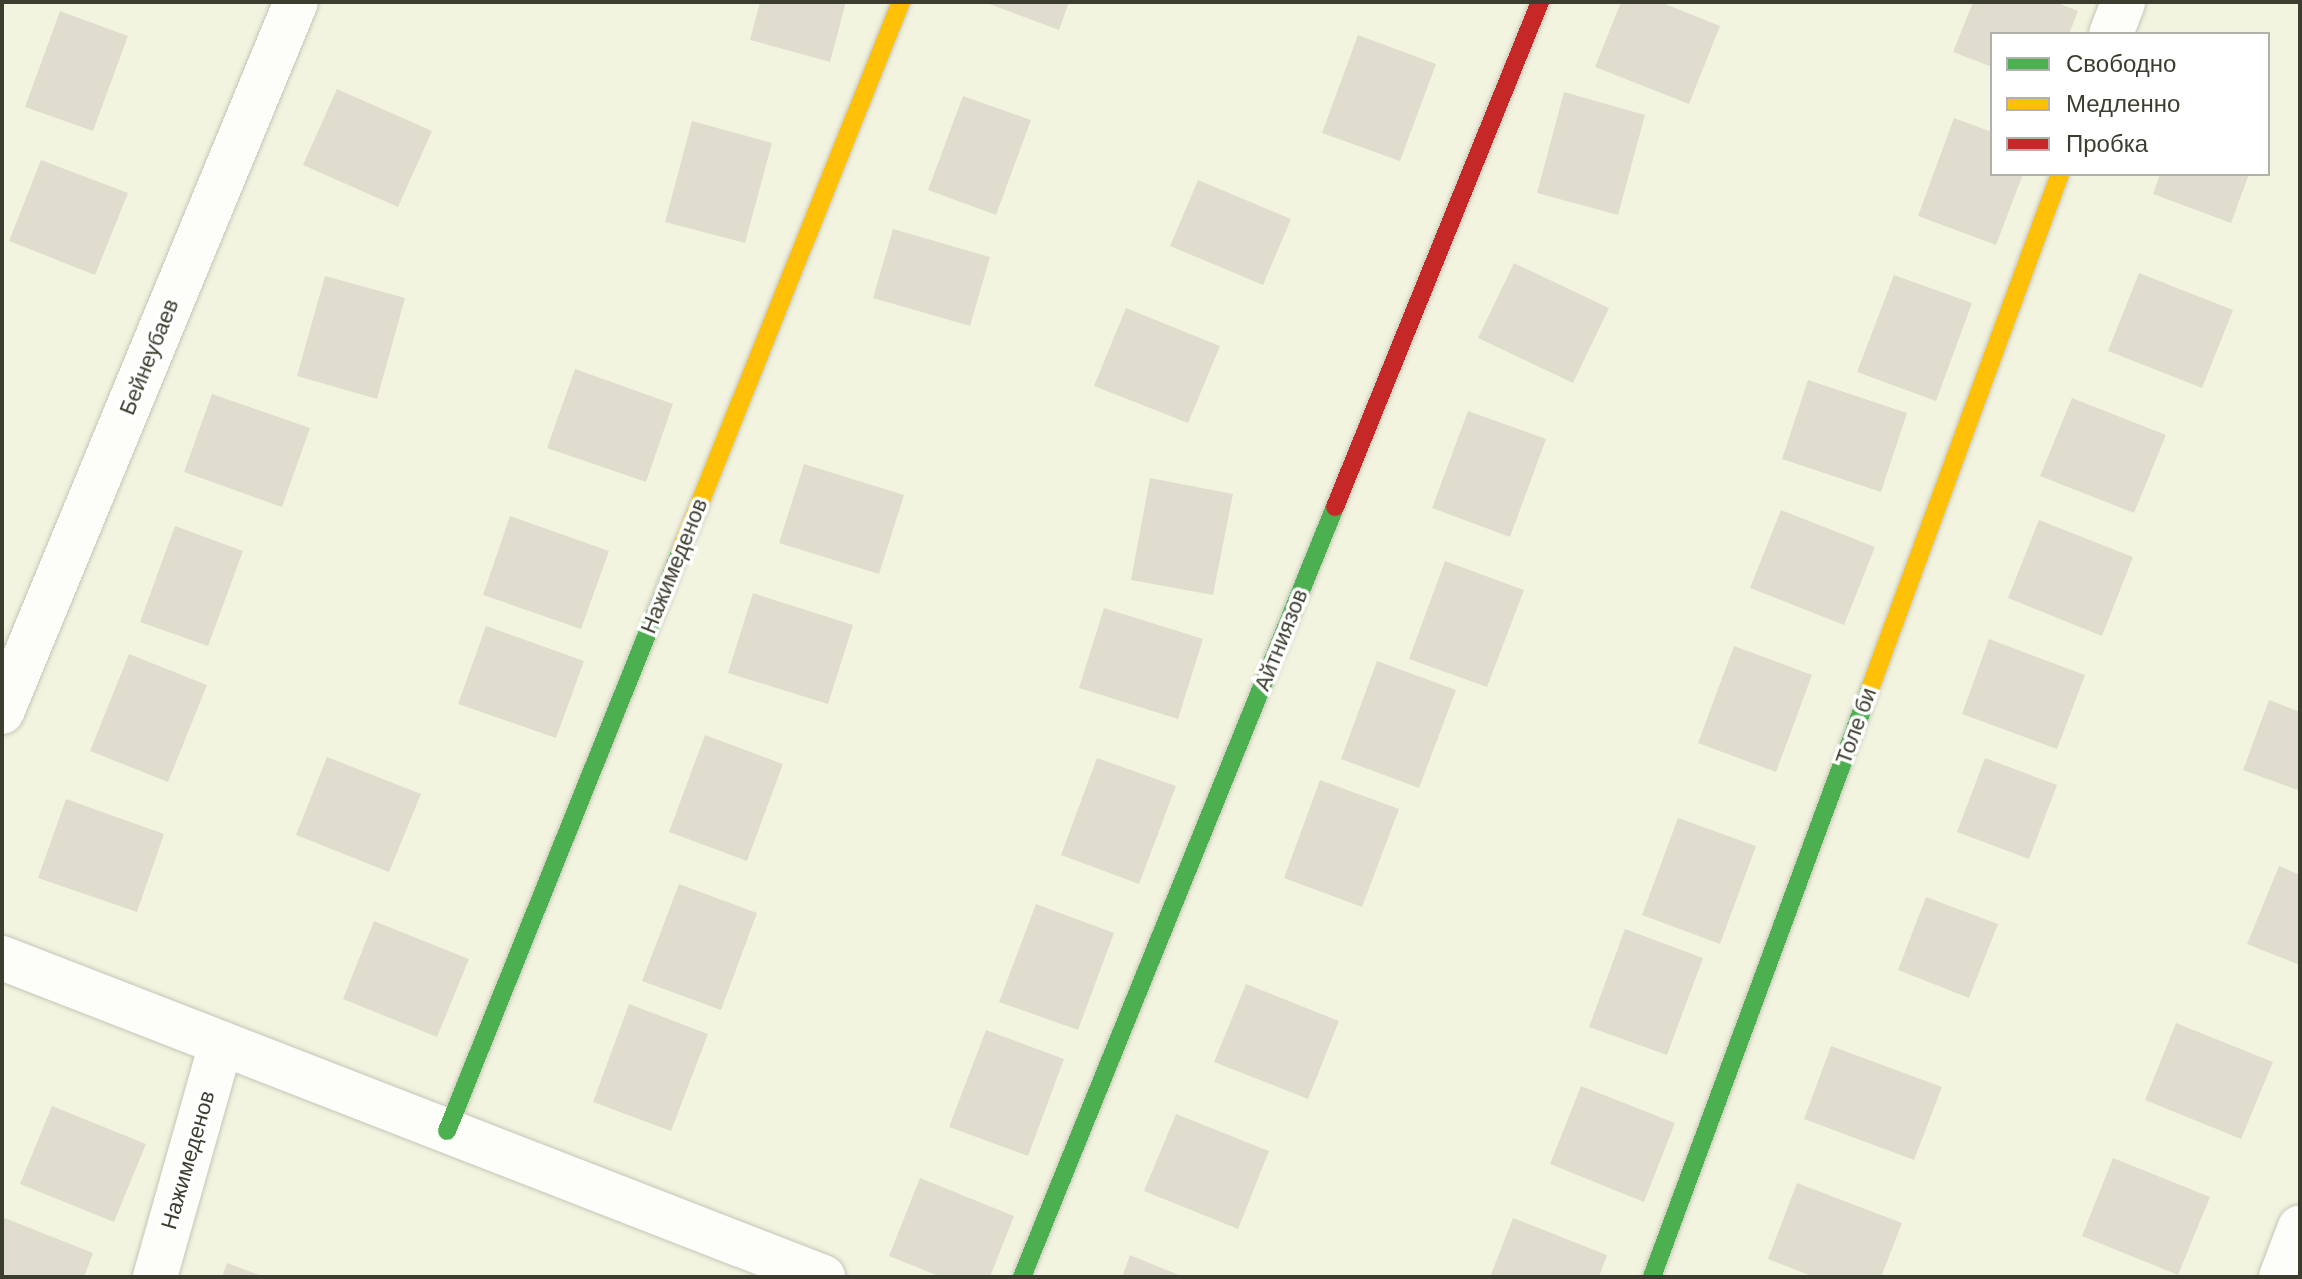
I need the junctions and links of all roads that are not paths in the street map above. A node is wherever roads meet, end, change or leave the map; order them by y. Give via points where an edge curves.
1 (296, 2) edge
2 (901, 2) edge
3 (1540, 2) edge
4 (2123, 2) edge
5 (2112, 32) edge
6 (2059, 176) edge
7 (2, 712) edge
8 (2, 958) edge
9 (221, 1043) junction
10 (447, 1131) junction
11 (2300, 1227) edge
12 (739, 1261) edge
13 (155, 1277) edge
14 (823, 1277) edge
15 (1022, 1277) edge
16 (1652, 1277) edge
17 (2281, 1277) edge

1 - 7 street, Бейнеубаев
2 - 10 street, Нажимеденов
3 - 15 street, Айтниязов
4 - 5 street
6 - 16 street, Толе би
8 - 9 street
9 - 10 street
9 - 13 street, Нажимеденов
10 - 12 street
11 - 17 street
12 - 14 street

